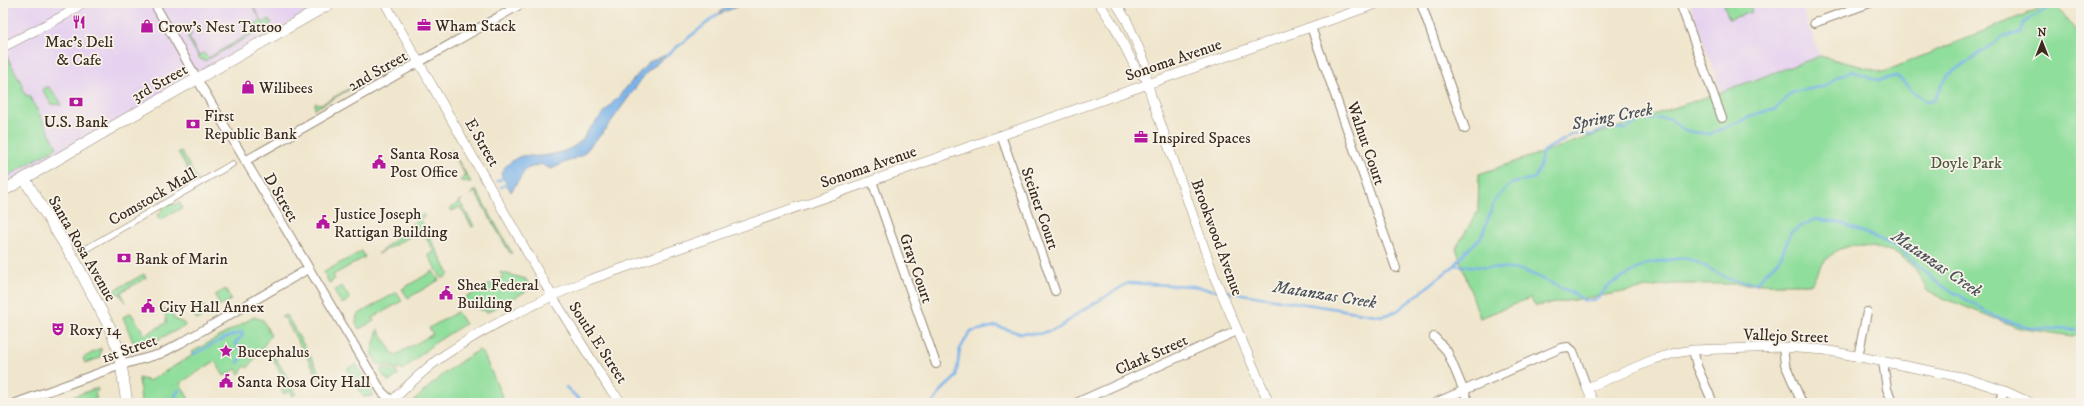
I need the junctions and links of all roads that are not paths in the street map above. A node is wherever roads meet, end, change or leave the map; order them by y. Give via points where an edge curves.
1 (82, 3) edge
2 (154, 3) edge
3 (331, 3) edge
4 (385, 3) edge
5 (523, 3) edge
6 (1099, 3) edge
7 (1116, 3) edge
8 (1379, 3) edge
9 (1421, 3) edge
10 (1680, 3) edge
11 (1870, 3) edge
12 (1356, 7) edge
13 (1814, 23) dead end
14 (1311, 27) junction
15 (3, 47) edge
16 (420, 62) junction
17 (197, 79) junction
18 (1147, 81) junction
19 (1722, 118) dead end
20 (1465, 129) dead end
21 (1001, 135) junction
22 (245, 161) junction
23 (232, 164) dead end
24 (25, 180) junction
25 (872, 181) junction
26 (3, 191) edge
27 (84, 250) dead end
28 (1396, 268) dead end
29 (308, 269) junction
30 (1055, 291) dead end
31 (552, 296) junction
32 (1867, 312) dead end
33 (1237, 331) junction
34 (1434, 337) dead end
35 (1783, 347) junction
36 (1692, 350) junction
37 (1858, 357) junction
38 (1883, 362) junction
39 (936, 364) dead end
40 (121, 365) junction
41 (1587, 388) junction
42 (1464, 390) junction
43 (2005, 391) junction
44 (391, 402) edge
45 (16, 403) edge
46 (127, 403) edge
47 (622, 403) edge
48 (1076, 403) edge
49 (1269, 403) edge
50 (1435, 403) edge
51 (1469, 403) edge
52 (1594, 403) edge
53 (1713, 403) edge
54 (1802, 403) edge
55 (1893, 403) edge
56 (2000, 403) edge
57 (2031, 403) edge

1 - 15 street via 65,15
2 - 17 street, D Street
3 - 17 main road, 3rd Street
4 - 16 street, E Street
5 - 16 street, 2nd Street
6 - 18 street, Brookwood Avenue via 1115,27 1137,70
7 - 18 street, Brookwood Avenue via 1147,67
8 - 12 street, Sonoma Avenue
9 - 20 street
10 - 19 street
11 - 13 street
12 - 14 street, Sonoma Avenue
14 - 18 street, Sonoma Avenue
14 - 28 street, Walnut Court
16 - 22 street, 2nd Street
16 - 31 street, E Street
17 - 22 street, D Street
17 - 24 main road, 3rd Street
18 - 21 street, Sonoma Avenue
18 - 33 street, Brookwood Avenue via 1214,276
21 - 25 street, Sonoma Avenue
21 - 30 street, Steiner Court
22 - 29 street, D Street
23 - 27 street, Comstock Mall
24 - 26 main road, 3rd Street
24 - 40 main road, Santa Rosa Avenue via 75,261 109,326 116,341
25 - 31 street, Sonoma Avenue via 657,255
25 - 39 street, Gray Court
29 - 40 street, 1st Street via 160,354
29 - 44 street, D Street via 382,392
31 - 44 street, Sonoma Avenue via 441,357
31 - 47 street, South E Street via 609,388
32 - 37 street
33 - 48 street, Clark Street
33 - 49 street, Brookwood Avenue
34 - 42 street via 1447,351
35 - 36 street, Vallejo Street
35 - 37 street, Vallejo Street via 1825,350
35 - 54 street via 1785,364
36 - 41 street, Vallejo Street via 1655,359
36 - 53 street
37 - 38 street, Vallejo Street
38 - 43 street, Vallejo Street via 1966,378
38 - 55 street via 1887,390
40 - 45 street, 1st Street
40 - 46 main road, Santa Rosa Avenue
41 - 42 street via 1573,351 1568,347
41 - 52 street
42 - 50 street
42 - 51 street
43 - 56 street
43 - 57 street, Vallejo Street

